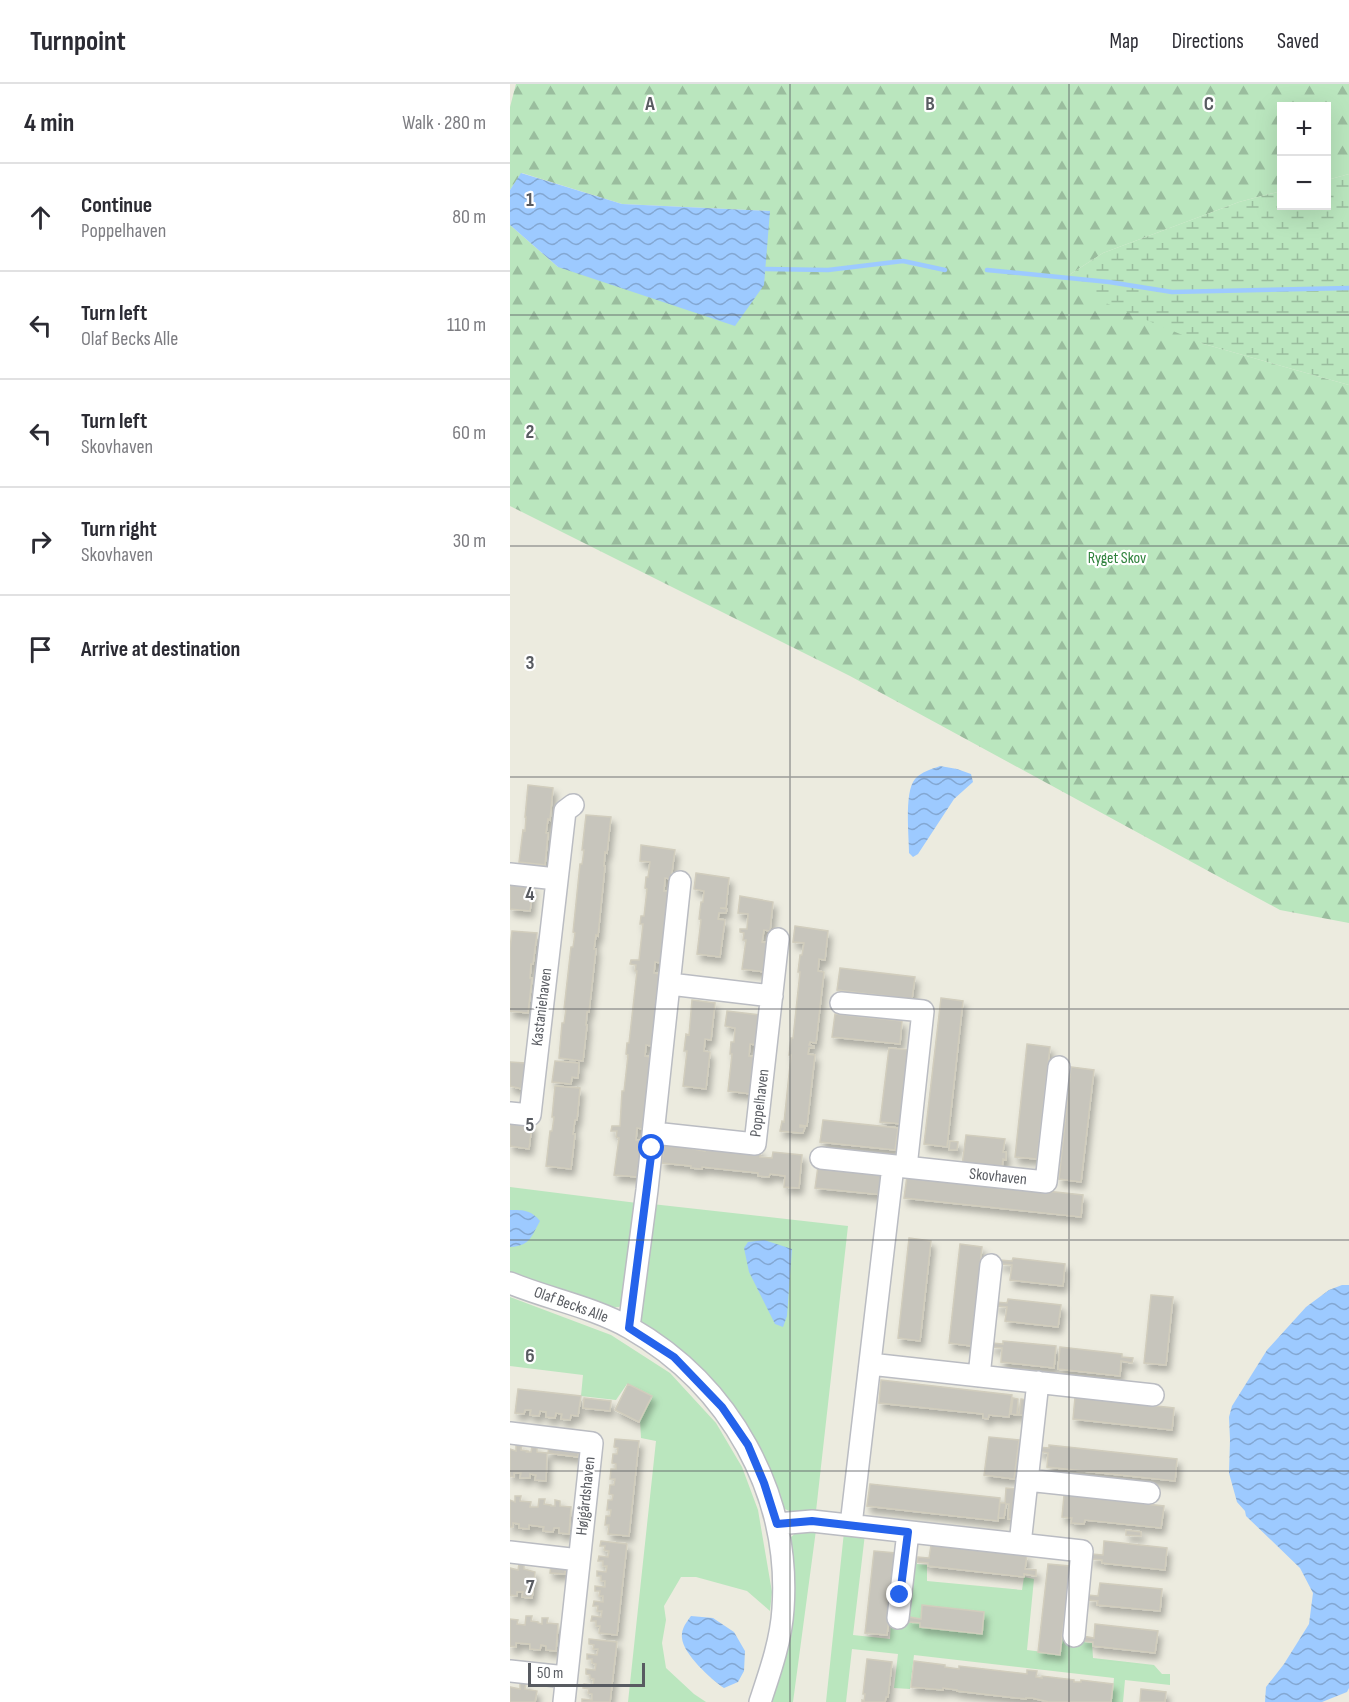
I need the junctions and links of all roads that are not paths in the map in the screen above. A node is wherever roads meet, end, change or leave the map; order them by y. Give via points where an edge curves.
1 (573, 805) dead end
2 (510, 874) edge
3 (556, 879) junction
4 (680, 882) dead end
5 (778, 939) dead end
6 (670, 984) junction
7 (772, 996) junction
8 (841, 1003) dead end
9 (1059, 1067) dead end
10 (510, 1113) edge
11 (654, 1133) junction
12 (821, 1158) dead end
13 (900, 1167) junction
14 (991, 1265) dead end
15 (510, 1283) edge
16 (629, 1328) junction
17 (870, 1364) junction
18 (979, 1376) junction
19 (1038, 1382) junction
20 (1153, 1395) dead end
21 (510, 1433) edge
22 (1027, 1480) junction
23 (1149, 1493) dead end
24 (777, 1524) junction
25 (851, 1526) junction
26 (908, 1532) junction
27 (1020, 1544) junction
28 (510, 1552) edge
29 (579, 1560) junction
30 (898, 1618) dead end
31 (1074, 1636) dead end
32 (510, 1671) edge
33 (566, 1677) junction
34 (564, 1702) edge
35 (760, 1702) edge

1 - 3 street, Kastaniehaven via 565,811
2 - 3 street
3 - 10 street, Kastaniehaven via 530,1115
4 - 6 street
5 - 7 street, Poppelhaven
6 - 7 street
6 - 11 street
7 - 11 street, Poppelhaven via 755,1144
8 - 13 street via 923,1011
9 - 13 street, Skovhaven via 1046,1182
11 - 16 street
12 - 13 street, Skovhaven
13 - 17 street
14 - 18 street
15 - 16 street, Olaf Becks Alle
16 - 24 street, Olaf Becks Alle via 674,1357 722,1407 748,1445
17 - 18 street
17 - 25 street
18 - 19 street
19 - 20 street
19 - 22 street
21 - 29 street, Højgårdshaven via 592,1443
22 - 23 street
22 - 27 street
24 - 25 street via 812,1521
24 - 35 street, Olaf Becks Alle via 784,1569 783,1611 775,1658
25 - 26 street
26 - 27 street
26 - 30 street
27 - 31 street via 1082,1551
28 - 29 street
29 - 33 street, Højgårdshaven
32 - 33 street
33 - 34 street, Højgårdshaven

